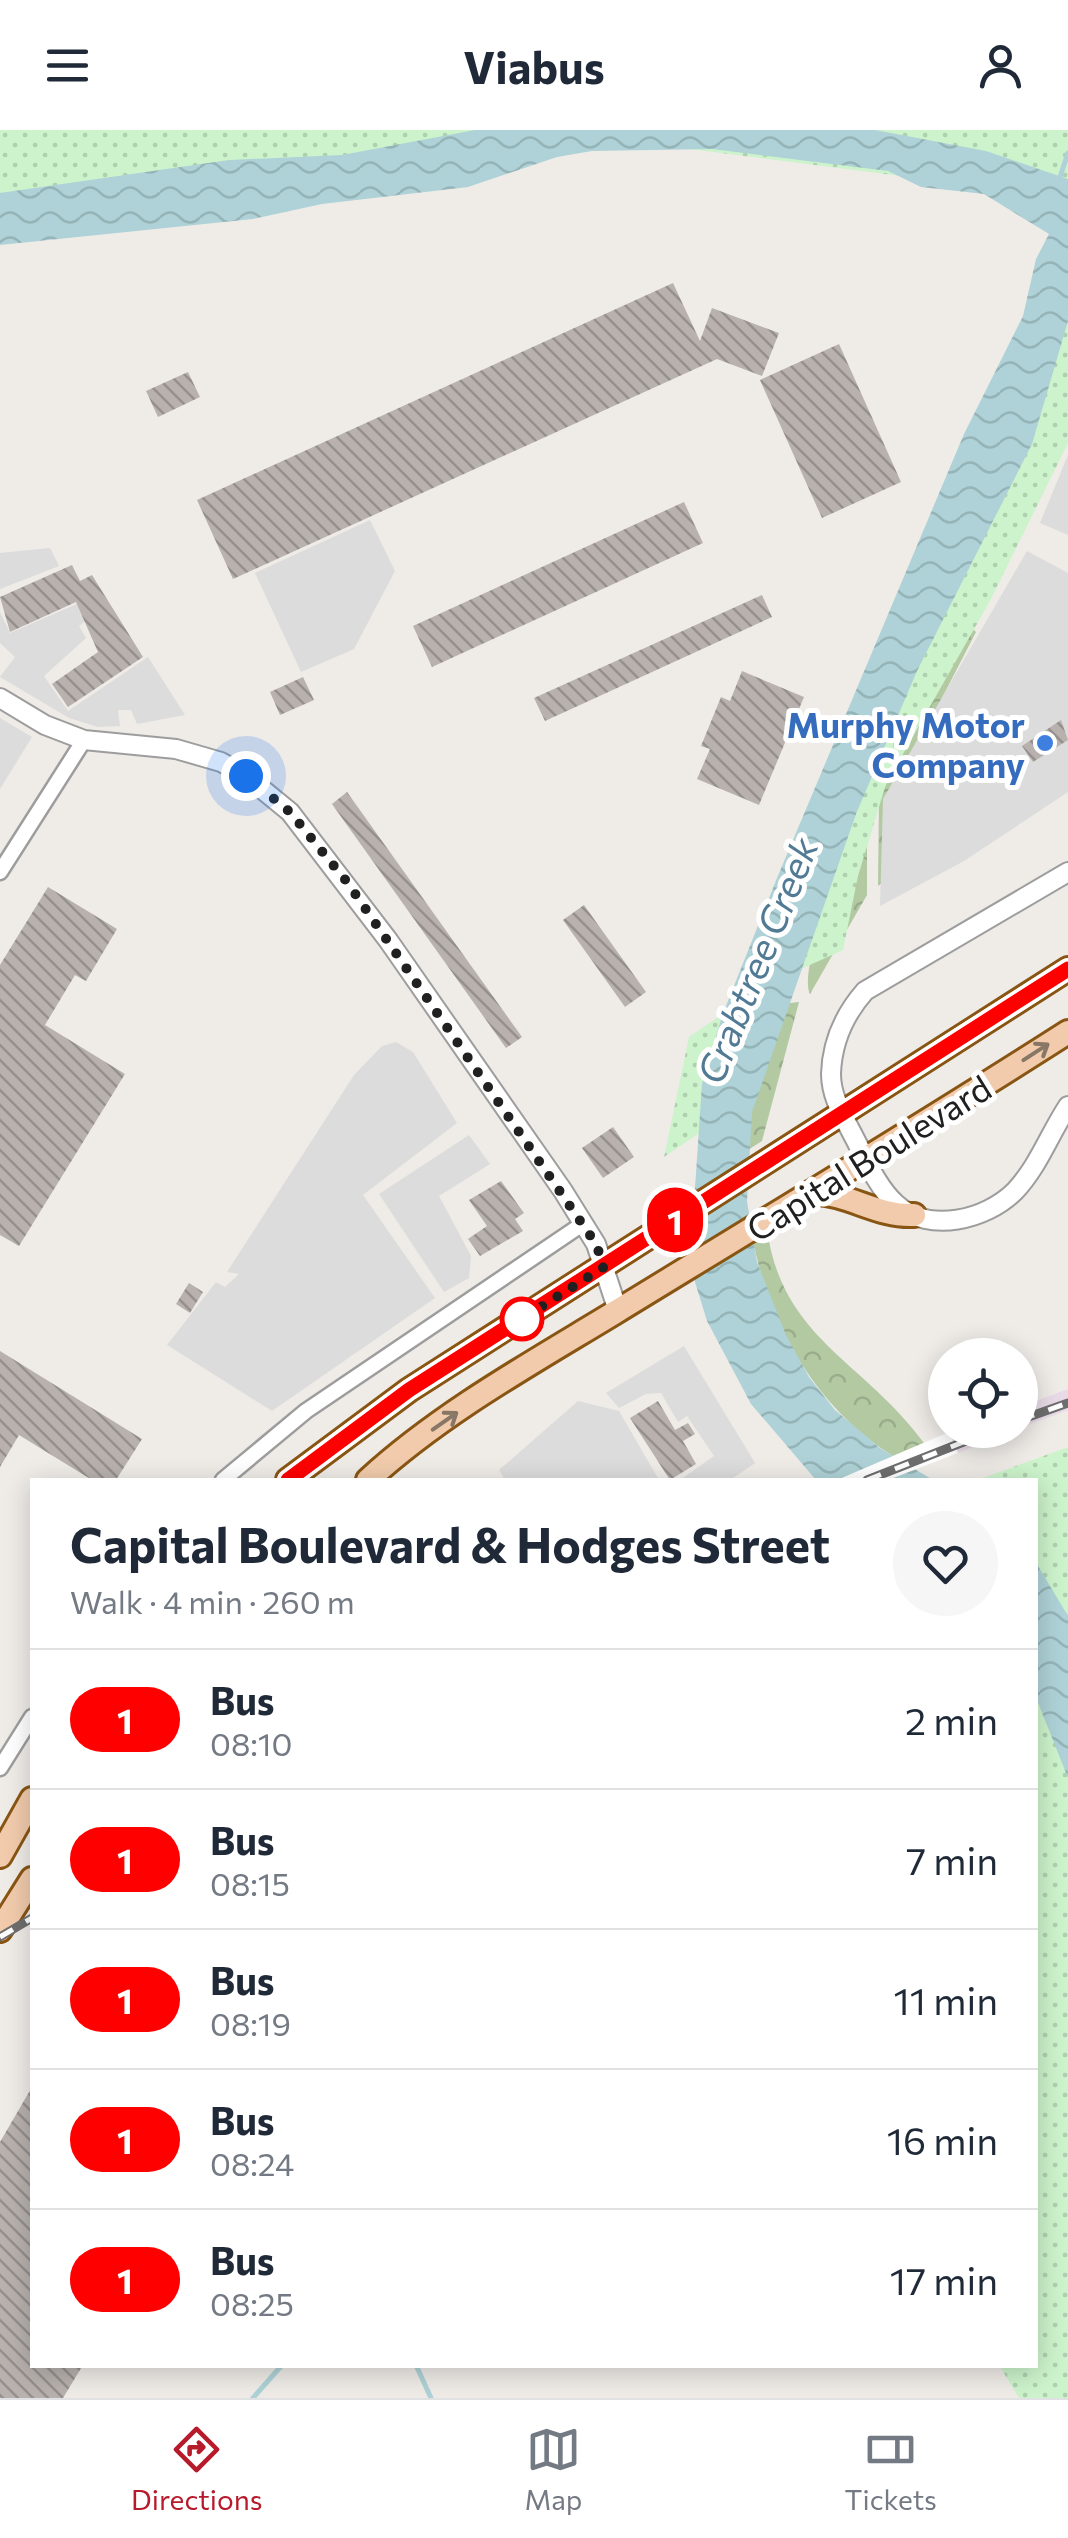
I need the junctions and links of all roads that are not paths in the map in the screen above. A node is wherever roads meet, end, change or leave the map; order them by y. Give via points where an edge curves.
1 (0, 698) edge
2 (84, 740) junction
3 (0, 872) edge
4 (1068, 872) edge
5 (1068, 969) edge
6 (1068, 1032) edge
7 (1068, 1106) edge
8 (848, 1125) junction
9 (866, 1161) junction
10 (805, 1197) junction
11 (914, 1215) junction
12 (584, 1224) junction
13 (604, 1267) junction
14 (618, 1311) junction
15 (225, 1478) edge
16 (291, 1478) edge
17 (371, 1478) edge
18 (30, 1719) edge
19 (0, 1768) edge
20 (30, 1804) edge
21 (0, 1856) edge
22 (30, 1882) edge
23 (0, 1930) edge

1 - 2 street
2 - 3 street
2 - 12 street via 176,749 221,762 290,812 388,940
4 - 8 street via 864,991 844,1016 833,1058 833,1090
5 - 8 main road, Capital Boulevard
9 -> 6 main road, Capital Boulevard
7 - 11 street via 1028,1174 1001,1202 965,1218
8 - 9 street
8 - 13 main road, Capital Boulevard via 799,1141
9 - 10 main road, Capital Boulevard
9 - 11 street via 894,1202
10 - 11 main road via 833,1194 878,1212
10 - 14 main road, Capital Boulevard
12 - 13 street
12 - 15 street via 306,1411
13 - 14 street
13 - 16 main road, Capital Boulevard via 409,1390
17 -> 14 main road, Capital Boulevard via 450,1417
18 - 19 street
20 - 21 main road
22 - 23 main road

